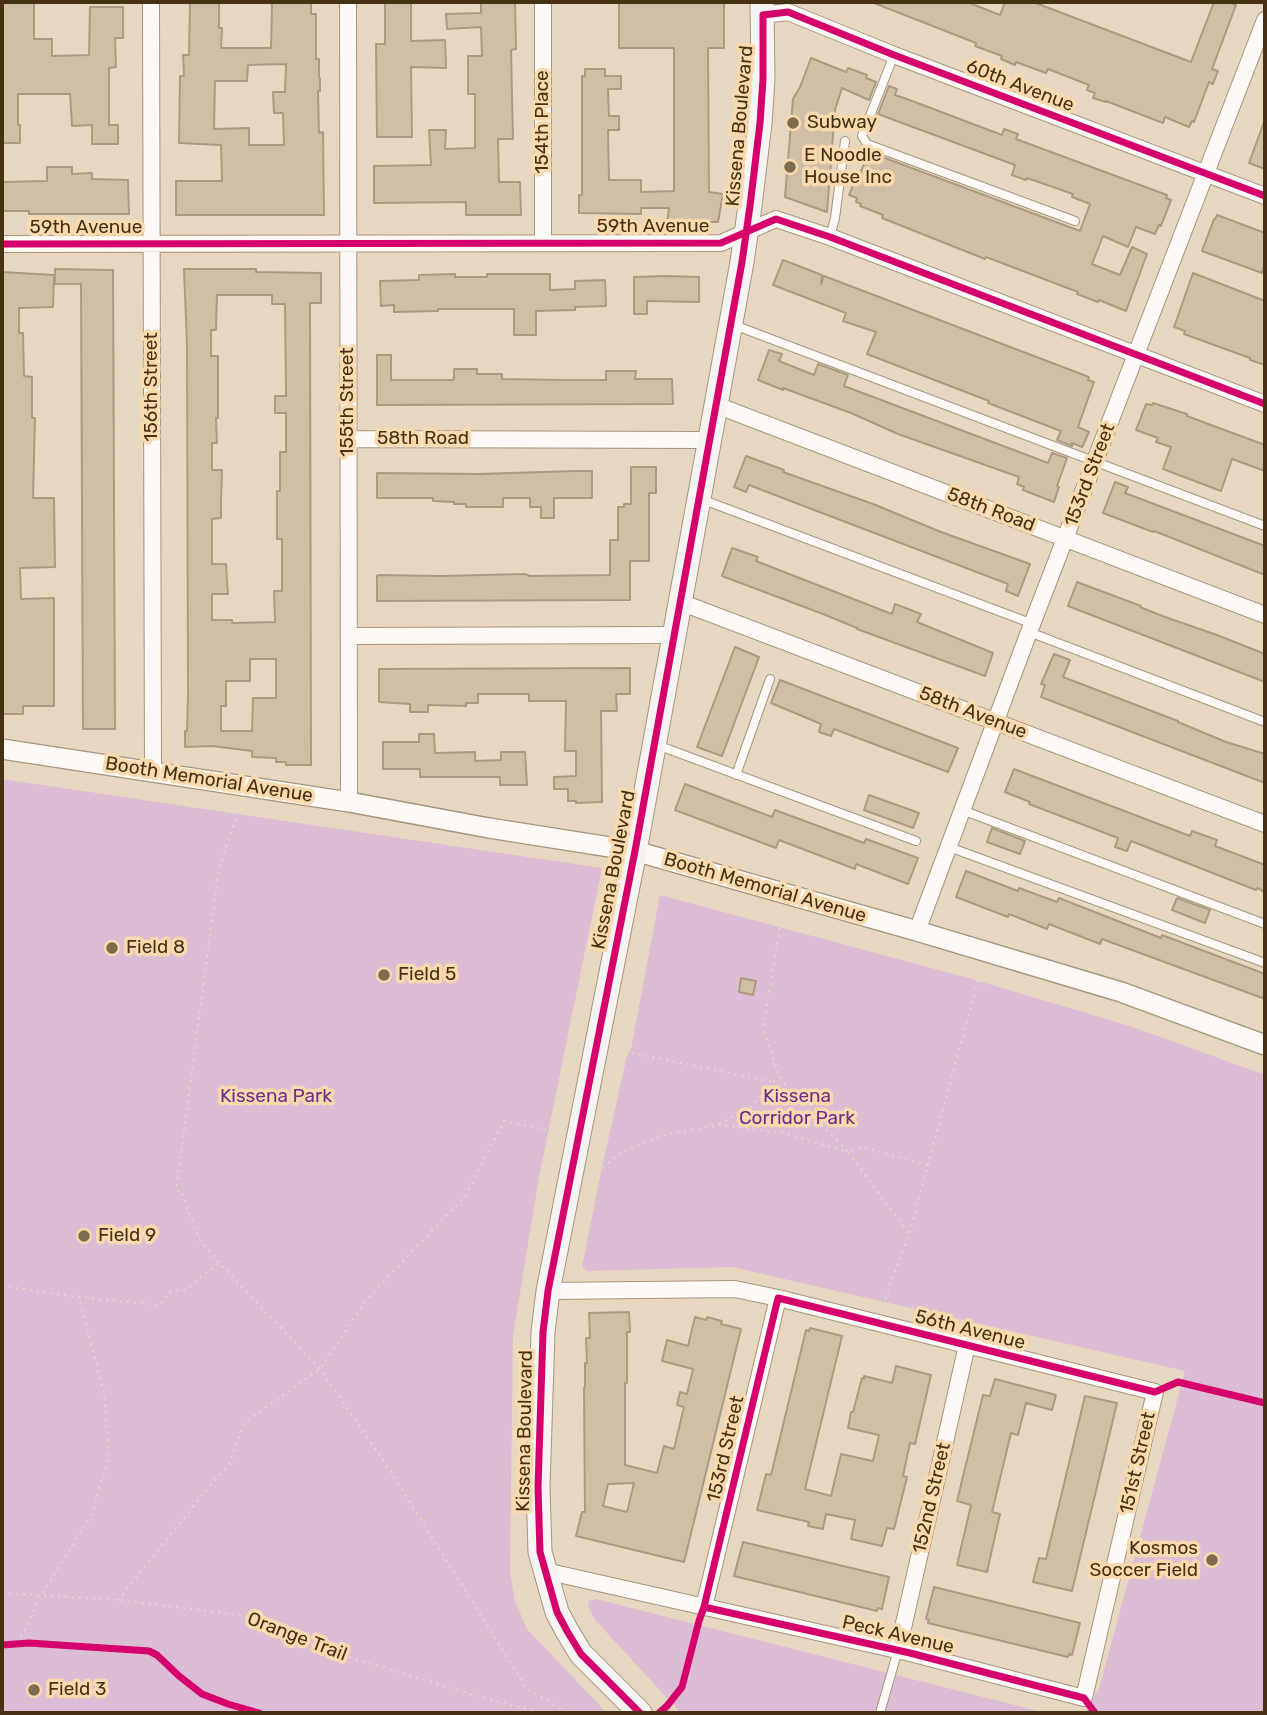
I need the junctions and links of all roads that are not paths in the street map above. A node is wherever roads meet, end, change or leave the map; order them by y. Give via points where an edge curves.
1 (151, 2) edge
2 (348, 2) edge
3 (543, 2) edge
4 (763, 8) edge
5 (1265, 20) edge
6 (894, 55) junction
7 (845, 141) dead end
8 (1206, 173) junction
9 (1265, 196) edge
10 (1075, 221) dead end
11 (746, 233) junction
12 (830, 237) junction
13 (348, 243) junction
14 (543, 243) junction
15 (2, 244) edge
16 (152, 244) junction
17 (732, 324) junction
18 (1136, 355) junction
19 (1265, 404) edge
20 (716, 405) junction
21 (348, 439) junction
22 (709, 440) junction
23 (1095, 461) junction
24 (699, 498) junction
25 (1265, 526) edge
26 (1065, 538) junction
27 (680, 602) junction
28 (1265, 614) edge
29 (1031, 628) junction
30 (674, 635) junction
31 (349, 636) junction
32 (770, 678) dead end
33 (996, 722) junction
34 (1265, 722) edge
35 (654, 744) junction
36 (2, 749) edge
37 (153, 772) junction
38 (736, 775) junction
39 (349, 802) junction
40 (962, 810) junction
41 (1265, 824) edge
42 (916, 841) dead end
43 (948, 847) junction
44 (635, 851) junction
45 (1265, 924) edge
46 (917, 931) junction
47 (1265, 963) edge
48 (1265, 1045) edge
49 (548, 1291) junction
50 (778, 1298) junction
51 (967, 1345) junction
52 (1155, 1392) joint
53 (545, 1571) junction
54 (704, 1607) junction
55 (898, 1650) junction
56 (1083, 1698) joint
57 (640, 1713) edge
58 (880, 1713) edge

1 - 16 street, 156th Street
2 - 13 street, 155th Street
3 - 14 street, 154th Place
4 - 6 street, 60th Avenue via 788,12
4 - 11 main road, Kissena Boulevard via 760,123
5 - 8 street, 153rd Street
6 - 8 street, 60th Avenue
6 - 10 lane via 862,136 866,144
7 - 12 lane
8 - 9 street, 60th Avenue
8 - 18 street, 153rd Street
11 - 12 street, 59th Avenue via 776,219
11 - 14 street, 59th Avenue via 721,243
11 - 17 main road, Kissena Boulevard
12 - 18 street, 59th Avenue
13 - 14 street, 59th Avenue
13 - 16 street, 59th Avenue
13 - 21 street, 155th Street
15 - 16 street, 59th Avenue
16 - 37 street, 156th Street
17 - 20 main road, Kissena Boulevard
17 - 23 lane
18 - 19 street, 59th Avenue
18 - 23 street, 153rd Street
20 - 22 main road, Kissena Boulevard
20 - 26 street, 58th Road
21 - 22 street, 58th Road
21 - 31 street, 155th Street
22 - 24 main road, Kissena Boulevard
23 - 25 lane
23 - 26 street, 153rd Street
24 - 27 main road, Kissena Boulevard
24 - 29 lane
26 - 28 street, 58th Road
26 - 29 street, 153rd Street
27 - 30 main road, Kissena Boulevard
27 - 33 street, 58th Avenue
29 - 33 street, 153rd Street
29 - 34 lane
30 - 31 street
30 - 35 main road, Kissena Boulevard
31 - 39 street, 155th Street
32 - 38 lane
33 - 40 street, 153rd Street
33 - 41 street, 58th Avenue
35 - 38 lane
35 - 44 main road, Kissena Boulevard
36 - 37 street, Booth Memorial Avenue
37 - 39 street, Booth Memorial Avenue
38 - 42 lane
39 - 44 street, Booth Memorial Avenue
40 - 43 street, 153rd Street
40 - 45 lane
43 - 46 street, 153rd Street
43 - 47 lane
44 - 46 street, Booth Memorial Avenue
44 - 49 main road, Kissena Boulevard
46 - 48 street, Booth Memorial Avenue via 1121,992
49 - 50 street, 56th Avenue via 735,1289
49 - 53 main road, Kissena Boulevard via 542,1332 538,1488
50 - 51 street, 56th Avenue
50 - 54 street, 153rd Street
51 - 52 street, 56th Avenue
51 - 55 street, 152nd Street
52 - 56 street, 151st Street
53 - 54 street, Peck Avenue
53 - 57 main road, Kissena Boulevard via 556,1612 581,1654
54 - 55 street, Peck Avenue
55 - 56 street, Peck Avenue
55 - 58 lane

